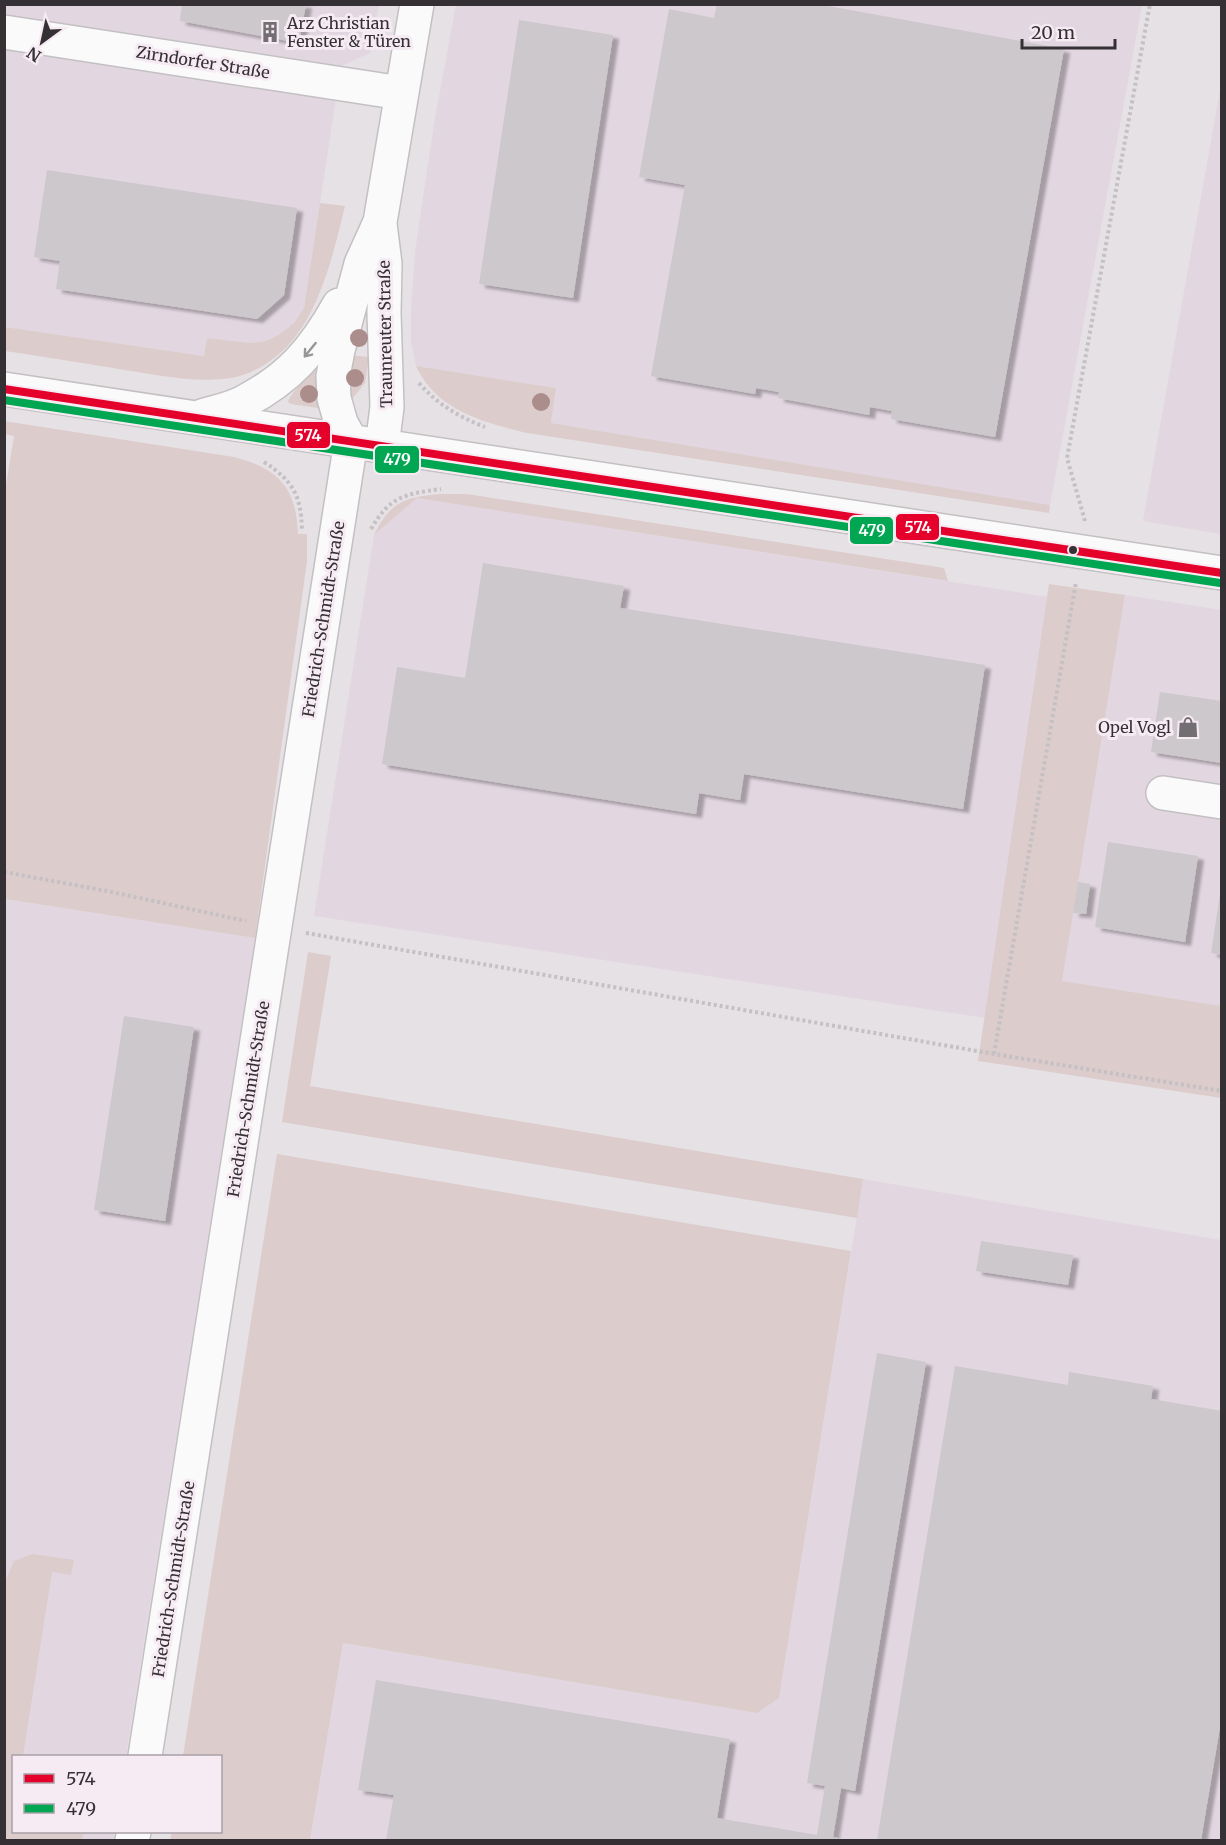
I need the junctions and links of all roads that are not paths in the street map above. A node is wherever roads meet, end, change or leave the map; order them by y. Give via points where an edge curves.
1 (417, 4) edge
2 (4, 32) edge
3 (401, 93) junction
4 (380, 222) junction
5 (361, 264) junction
6 (4, 389) edge
7 (195, 418) junction
8 (366, 444) junction
9 (1221, 573) edge
10 (1163, 793) dead end
11 (1221, 802) edge
12 (145, 1755) edge

1 - 3 street, Traunreuter Straße
2 - 3 street, Zirndorfer Straße
3 - 4 street, Traunreuter Straße
4 - 5 street, Traunreuter Straße
4 - 8 street, Traunreuter Straße via 385,264 387,407
5 -> 7 street, Traunreuter Straße via 328,325 299,363 241,404
5 - 8 street, Traunreuter Straße via 333,376 334,398 342,423
6 - 7 street
7 - 8 street
8 - 9 street
8 - 12 street, Friedrich-Schmidt-Straße via 275,927
10 - 11 street

